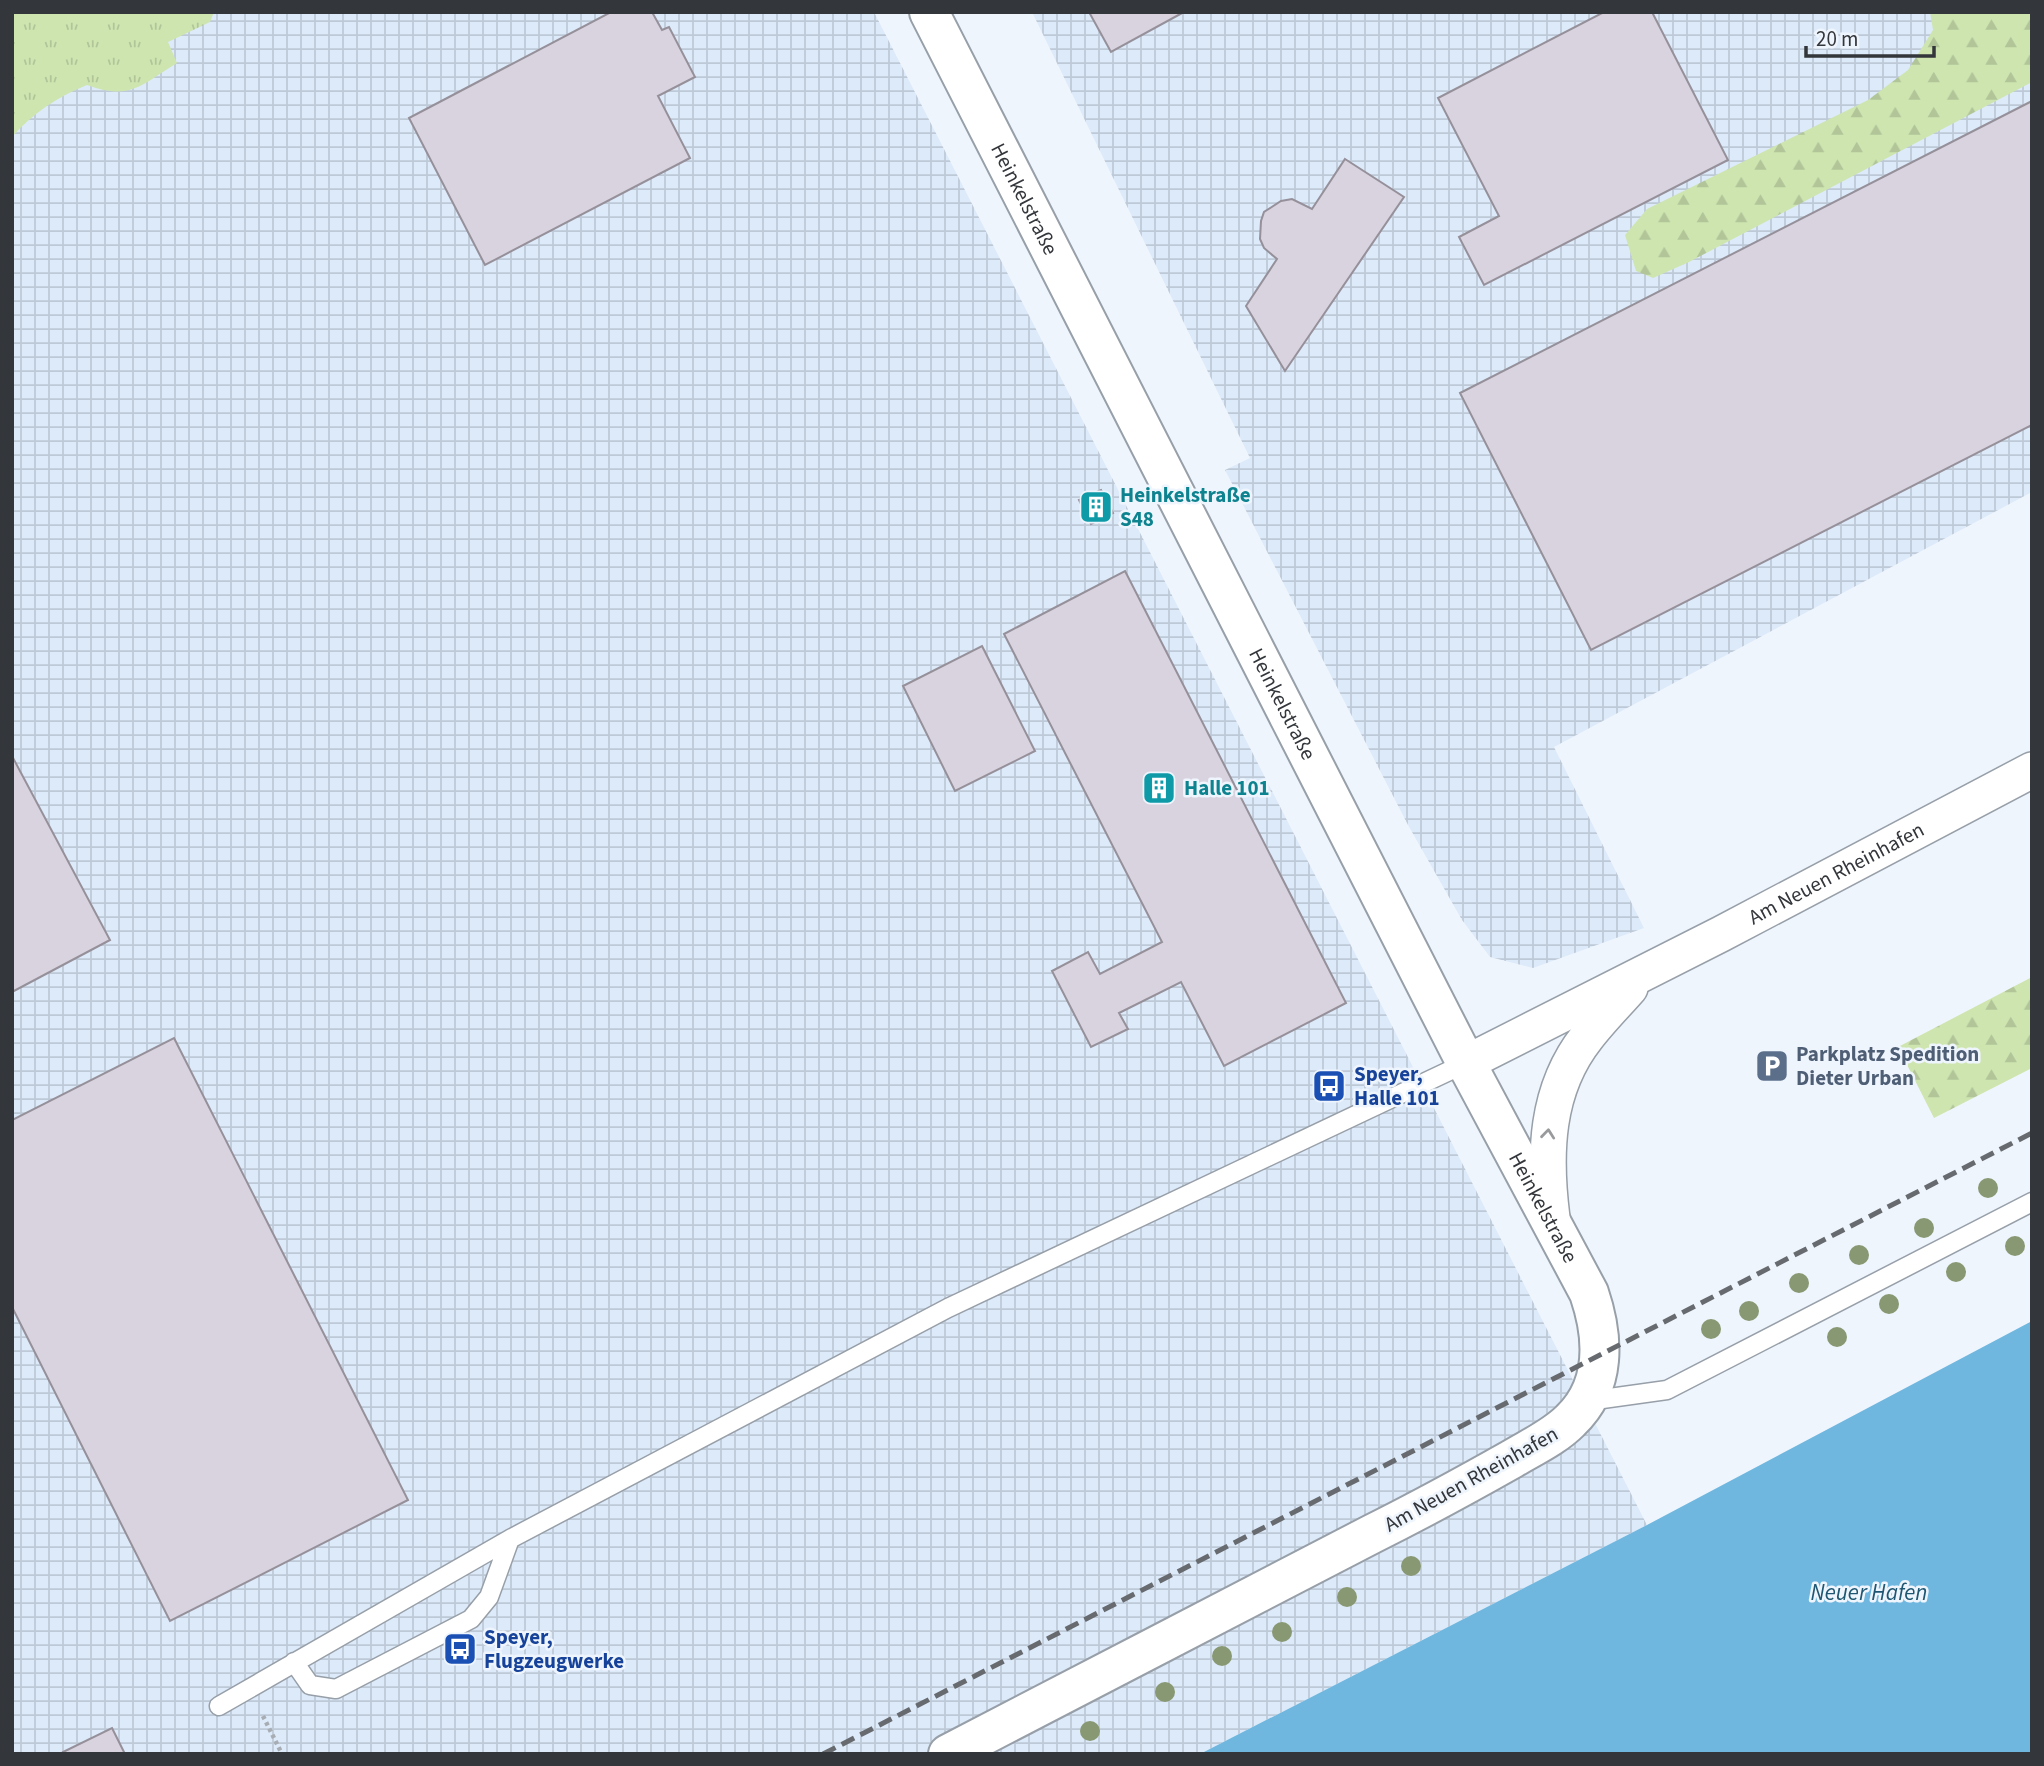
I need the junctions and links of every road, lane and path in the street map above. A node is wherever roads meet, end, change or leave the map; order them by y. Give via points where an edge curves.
1 (929, 12) edge
2 (2032, 770) edge
3 (1642, 975) junction
4 (1466, 1063) junction
5 (2032, 1202) edge
6 (1553, 1226) junction
7 (1584, 1402) junction
8 (510, 1539) junction
9 (294, 1662) junction
10 (249, 1687) junction
11 (219, 1706) dead end
12 (282, 1754) edge
13 (948, 1754) edge

1 - 4 street, Heinkelstraße
2 - 3 street, Am Neuen Rheinhafen
3 - 4 street, Am Neuen Rheinhafen
6 -> 3 street, Am Neuen Rheinhafen via 1546,1154 1548,1126 1563,1079 1585,1038
4 - 6 street, Heinkelstraße
4 - 8 lane via 948,1308
5 - 7 lane via 1667,1391
6 - 7 street, Heinkelstraße via 1598,1318 1598,1376
7 - 13 street, Am Neuen Rheinhafen via 1572,1420 1553,1435 1460,1489
8 - 9 lane
8 - 9 lane via 489,1597 471,1619 336,1689 310,1685
9 - 10 lane
10 - 11 lane
10 - 12 path

